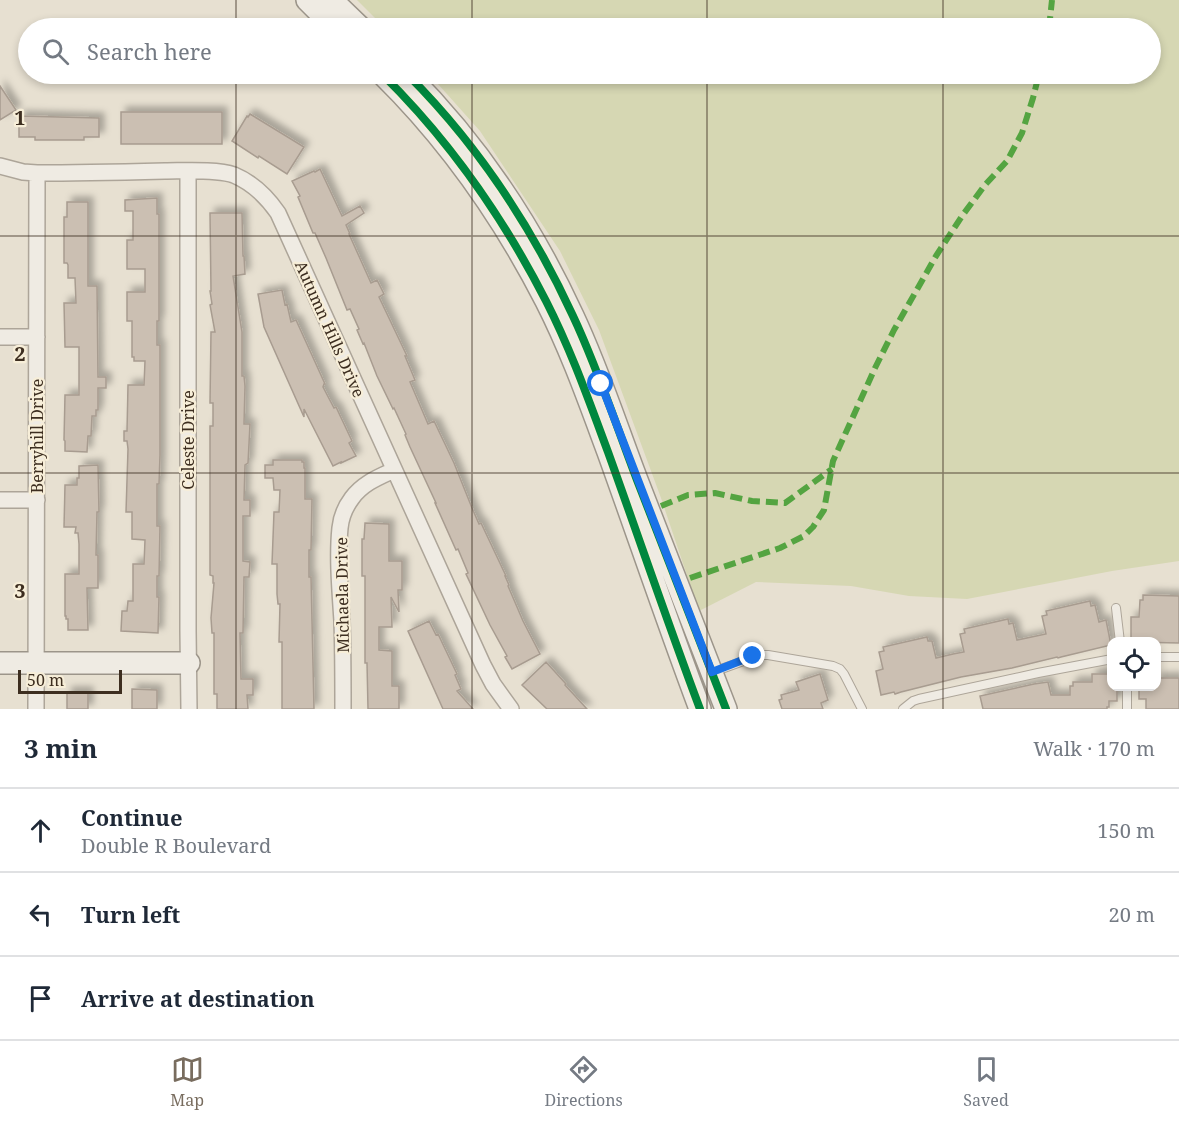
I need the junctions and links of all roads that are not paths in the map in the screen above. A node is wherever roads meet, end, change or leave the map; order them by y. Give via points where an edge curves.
1 (307, 0) edge
2 (332, 0) edge
3 (325, 18) edge
4 (351, 18) edge
5 (391, 84) edge
6 (416, 84) edge
7 (0, 166) edge
8 (188, 171) junction
9 (37, 173) junction
10 (0, 337) edge
11 (37, 337) junction
12 (394, 470) junction
13 (0, 500) edge
14 (37, 500) junction
15 (1116, 608) dead end
16 (1119, 637) edge
17 (1161, 657) edge
18 (1179, 657) edge
19 (1107, 660) edge
20 (0, 663) edge
21 (36, 663) junction
22 (189, 663) junction
23 (712, 672) junction
24 (1127, 691) edge
25 (36, 709) edge
26 (189, 709) edge
27 (343, 709) edge
28 (511, 709) edge
29 (700, 709) edge
30 (726, 709) edge
31 (861, 709) edge
32 (903, 709) edge
33 (1127, 709) edge

1 - 3 main road
2 - 4 main road
5 - 29 main road via 435,130 476,184 513,240 560,330
6 - 23 main road via 495,180 558,285 586,344
7 - 9 street, Autumn Hills Drive
8 - 9 street, Autumn Hills Drive
8 - 12 street, Autumn Hills Drive via 232,174 257,189 278,213
8 - 22 street, Celeste Drive
9 - 11 street, Berryhill Drive
10 - 11 street
11 - 14 street, Berryhill Drive
12 - 27 street, Michaela Drive via 361,488 344,512 340,526
12 - 28 street, Autumn Hills Drive via 483,666
13 - 14 street
14 - 21 street, Berryhill Drive
15 - 16 lane
17 - 18 lane
19 - 32 lane via 919,699
20 - 21 main road
21 - 22 main road
21 - 25 street, Berryhill Drive
22 - 26 street, Celeste Drive
23 - 30 main road
23 - 31 lane via 760,655 833,666 844,674
24 - 33 lane

